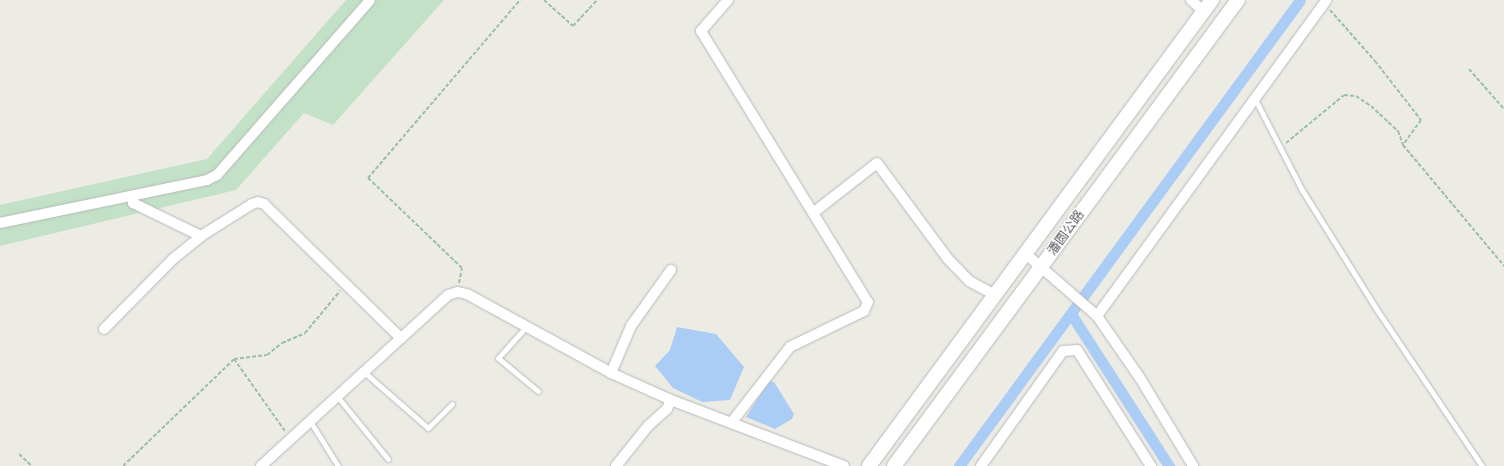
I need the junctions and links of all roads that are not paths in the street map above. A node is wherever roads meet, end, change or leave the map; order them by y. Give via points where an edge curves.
1 (370, 0) edge
2 (728, 0) edge
3 (1191, 0) edge
4 (1212, 0) edge
5 (1238, 0) edge
6 (1326, 2) edge
7 (1204, 12) junction
8 (1254, 99) junction
9 (132, 196) junction
10 (813, 213) junction
11 (0, 223) edge
12 (201, 236) junction
13 (1026, 254) junction
14 (1042, 266) junction
15 (671, 270) dead end
16 (995, 295) junction
17 (1097, 316) junction
18 (525, 328) junction
19 (104, 329) dead end
20 (401, 338) junction
21 (364, 372) junction
22 (610, 373) junction
23 (538, 391) dead end
24 (337, 396) junction
25 (671, 400) junction
26 (452, 404) dead end
27 (310, 421) junction
28 (731, 423) junction
29 (388, 459) dead end
30 (261, 466) edge
31 (338, 466) edge
32 (616, 466) edge
33 (844, 466) edge
34 (869, 466) edge
35 (894, 466) edge
36 (981, 466) edge
37 (1151, 466) edge
38 (1193, 466) edge
39 (1482, 466) edge

1 - 9 street via 217,175 207,180
2 - 10 street via 701,31
3 - 7 street
4 - 7 main road, 潘圆公路
5 - 14 main road, 潘圆公路
6 - 8 street
7 - 13 main road, 潘圆公路
8 - 17 street
8 - 39 lane via 1302,190 1375,307
9 - 11 street
9 - 12 street via 133,203
10 - 16 street via 877,163 948,259 969,281
10 - 28 street via 868,302 864,310 790,347
12 - 19 street via 174,259
12 - 20 street via 252,204 264,204
13 - 14 street
13 - 16 main road, 潘圆公路
14 - 17 street
14 - 35 main road, 潘圆公路
15 - 22 street via 631,326
16 - 34 main road, 潘圆公路
17 - 38 street via 1140,378
18 - 20 street via 467,294 458,292 448,295
18 - 22 street
18 - 23 lane via 498,358
20 - 21 street
21 - 24 street
21 - 26 lane via 428,428
22 - 25 street
24 - 27 street
24 - 29 lane
25 - 28 street
25 - 32 street via 667,410 648,426
27 - 30 street
27 - 31 lane
28 - 33 street
36 - 37 street via 1063,351 1077,350

